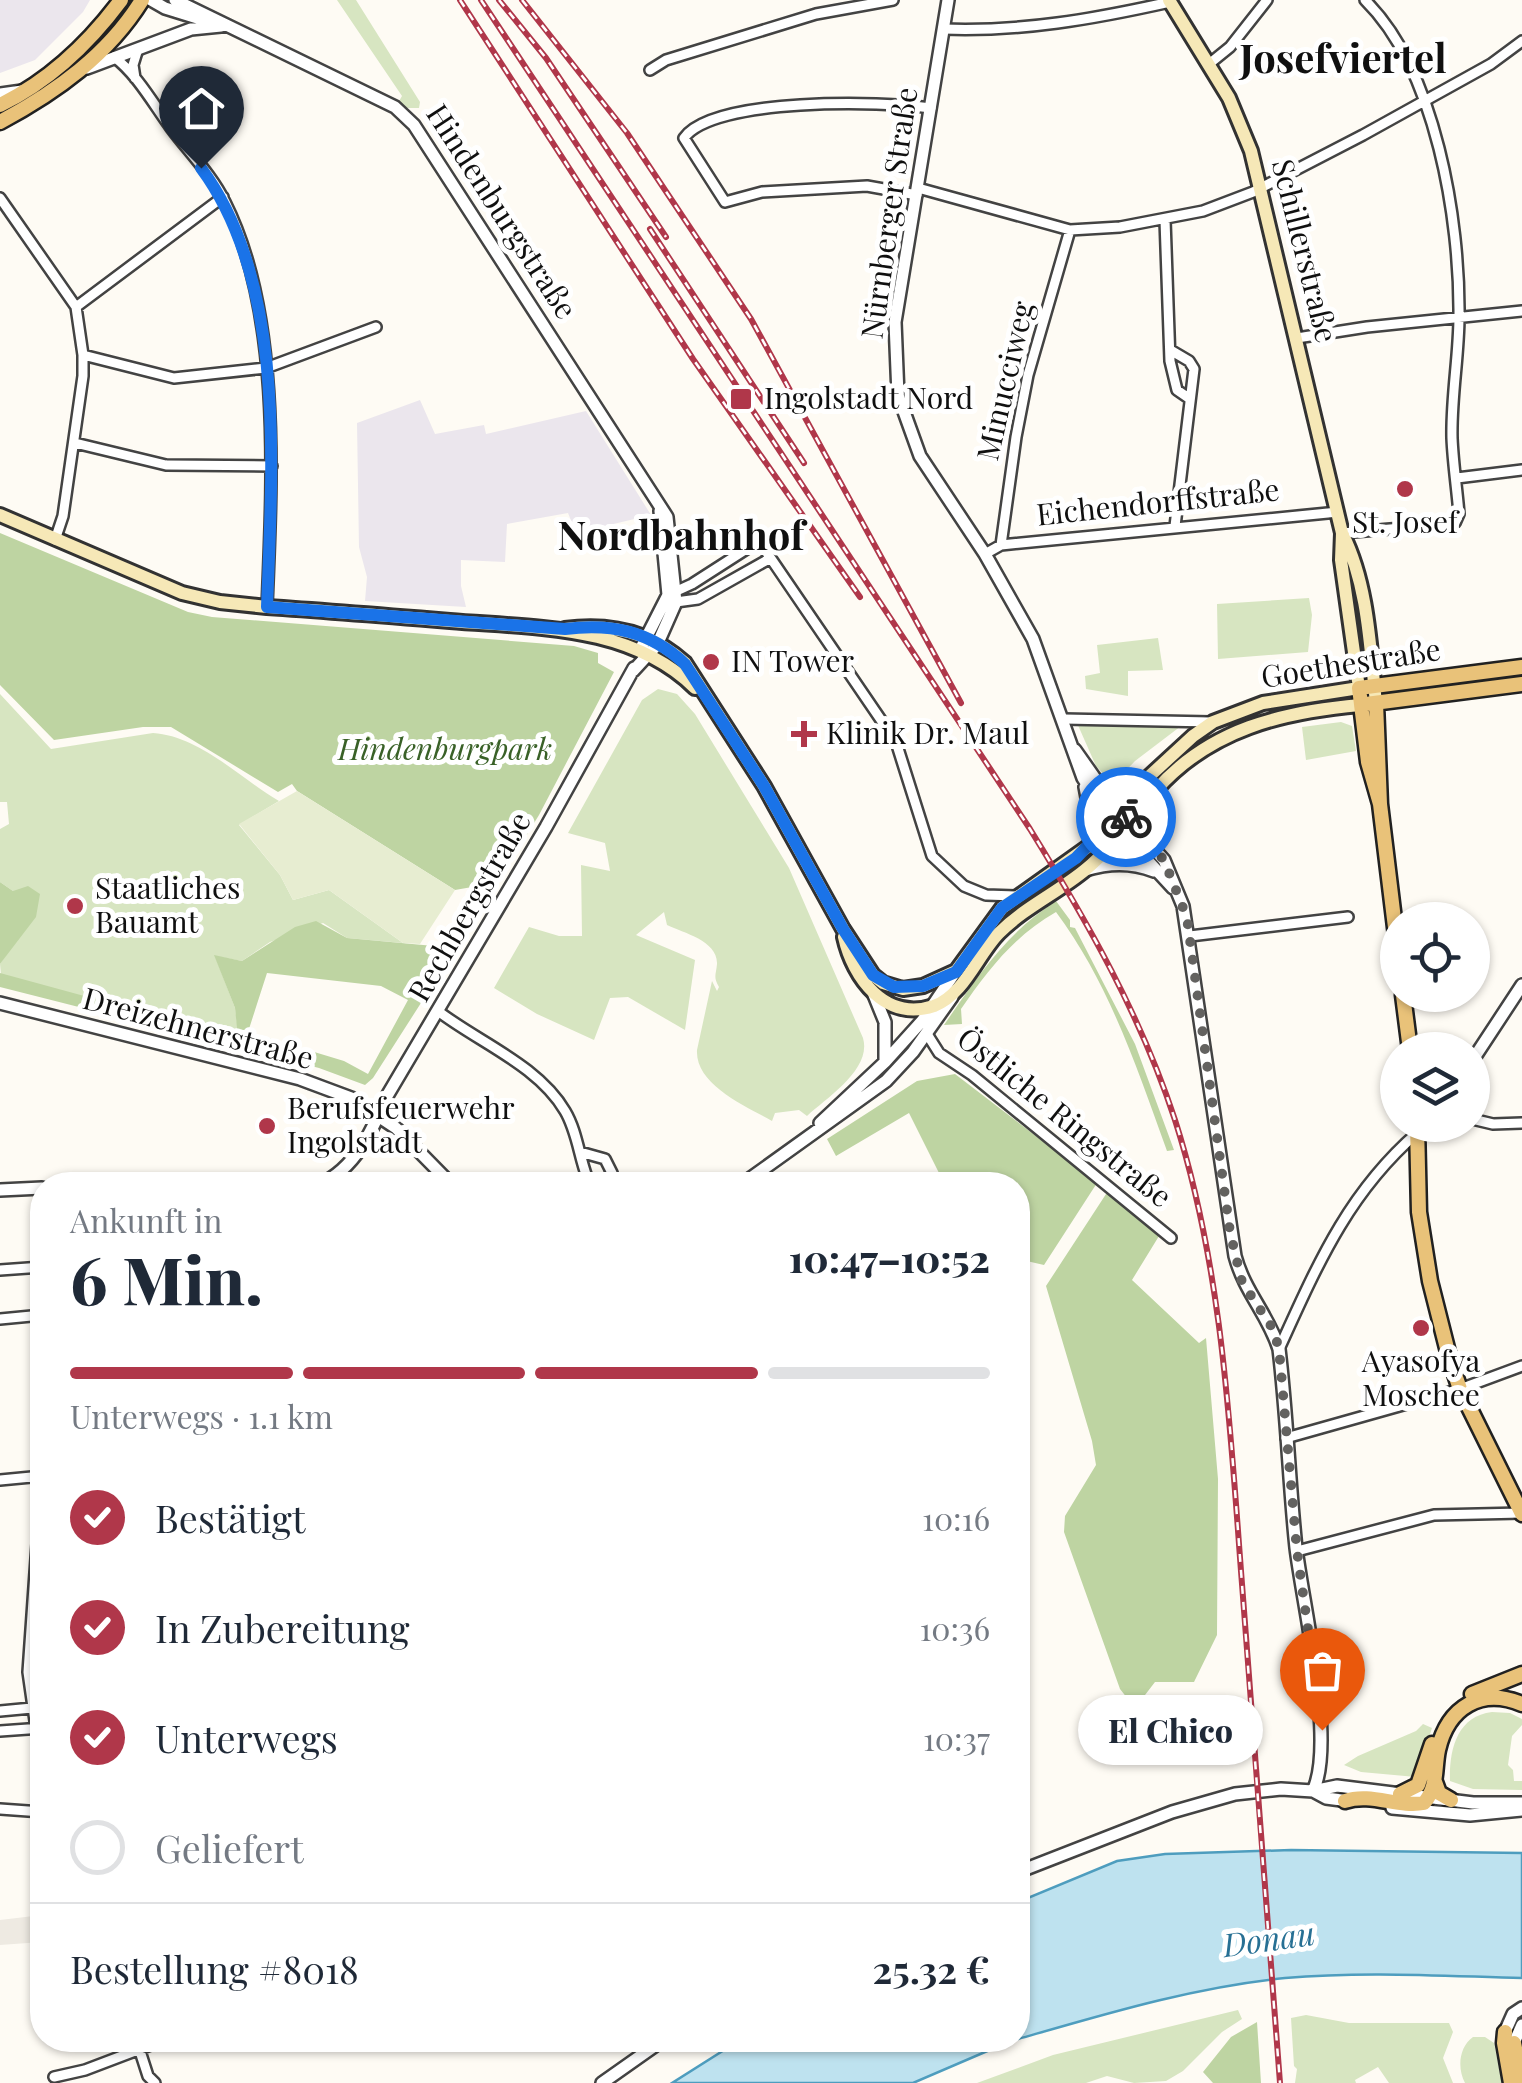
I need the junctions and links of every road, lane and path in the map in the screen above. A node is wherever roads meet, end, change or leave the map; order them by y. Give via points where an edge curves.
1 (142, 0) edge
2 (151, 0) edge
3 (175, 0) edge
4 (813, 0) edge
5 (892, 0) edge
6 (948, 0) edge
7 (1267, 0) edge
8 (1365, 0) edge
9 (1169, 1) edge
10 (121, 2) edge
11 (187, 4) edge
12 (816, 14) junction
13 (226, 26) junction
14 (944, 29) junction
15 (1522, 42) edge
16 (137, 52) junction
17 (114, 57) junction
18 (1210, 64) junction
19 (650, 70) dead end
20 (79, 72) junction
21 (136, 81) junction
22 (26, 91) junction
23 (0, 94) edge
24 (1424, 102) junction
25 (0, 105) edge
26 (931, 108) junction
27 (0, 122) edge
28 (1262, 187) junction
29 (917, 191) junction
30 (223, 198) junction
31 (2, 206) edge
32 (1165, 220) junction
33 (1070, 230) junction
34 (76, 307) junction
35 (1522, 311) edge
36 (1460, 316) junction
37 (376, 327) dead end
38 (1297, 338) junction
39 (1172, 351) junction
40 (83, 356) junction
41 (266, 368) junction
42 (1190, 400) junction
43 (74, 443) junction
44 (272, 466) junction
45 (1522, 470) edge
46 (1456, 478) junction
47 (1338, 512) junction
48 (0, 515) edge
49 (1176, 526) junction
50 (1342, 533) junction
51 (55, 540) junction
52 (1001, 545) junction
53 (985, 554) junction
54 (769, 559) junction
55 (673, 595) junction
56 (267, 607) junction
57 (647, 648) junction
58 (1522, 668) edge
59 (1522, 684) edge
60 (1366, 687) junction
61 (1368, 704) junction
62 (1064, 720) junction
63 (1213, 722) junction
64 (1076, 750) junction
65 (1083, 778) junction
66 (1121, 822) junction
67 (1089, 846) junction
68 (1085, 870) junction
69 (1158, 873) junction
70 (1179, 894) junction
71 (1016, 896) junction
72 (1392, 902) edge
73 (1348, 916) dead end
74 (843, 929) junction
75 (1190, 936) junction
76 (956, 972) junction
77 (1522, 985) edge
78 (902, 988) junction
79 (957, 989) junction
80 (874, 995) junction
81 (0, 1003) edge
82 (934, 1006) junction
83 (915, 1008) junction
84 (438, 1011) junction
85 (924, 1028) junction
86 (1490, 1033) edge
87 (885, 1062) junction
88 (379, 1115) junction
89 (1490, 1123) edge
90 (1522, 1123) edge
91 (810, 1133) junction
92 (1404, 1142) edge
93 (1418, 1142) edge
94 (580, 1152) dead end
95 (338, 1172) edge
96 (440, 1172) edge
97 (758, 1172) edge
98 (30, 1189) edge
99 (0, 1190) edge
100 (1172, 1238) dead end
101 (30, 1268) edge
102 (4, 1269) edge
103 (30, 1315) edge
104 (0, 1319) edge
105 (1279, 1349) junction
106 (1522, 1366) edge
107 (1460, 1389) junction
108 (1286, 1438) junction
109 (30, 1477) edge
110 (0, 1480) edge
111 (1522, 1514) edge
112 (1297, 1551) junction
113 (30, 1656) edge
114 (1522, 1674) edge
115 (30, 1690) edge
116 (1522, 1704) edge
117 (30, 1708) edge
118 (0, 1711) edge
119 (30, 1729) edge
120 (0, 1731) edge
121 (1434, 1782) junction
122 (1313, 1791) junction
123 (1400, 1794) junction
124 (1428, 1798) junction
125 (1451, 1800) junction
126 (1345, 1801) junction
127 (1522, 1807) edge
128 (0, 1808) edge
129 (30, 1811) edge
130 (1030, 1867) edge
131 (1522, 2008) edge
132 (1522, 2025) edge
133 (1510, 2037) junction
134 (126, 2052) edge
135 (140, 2052) edge
136 (646, 2052) edge
137 (56, 2079) edge
138 (155, 2083) edge
139 (602, 2083) edge
140 (1511, 2083) edge
141 (1522, 2083) edge

1 - 20 main road
2 - 13 street, Hindenburgstraße
3 - 11 street, Hindenburgstraße
4 - 12 street
5 - 12 street
6 - 14 street, Nürnberger Straße
7 - 18 street
8 - 24 street via 1408,61
9 - 14 street via 1073,22
9 - 18 main road, Schillerstraße
10 - 22 main road via 81,49
11 - 13 street, Hindenburgstraße
12 - 19 street
13 - 16 street via 191,29
13 - 55 street, Hindenburgstraße via 406,115 660,507
14 - 26 street, Nürnberger Straße
15 - 24 street
16 - 17 street
16 - 21 street
17 - 20 street
17 - 21 street
18 - 28 main road, Schillerstraße
20 - 27 main road
21 - 30 street
22 - 23 street
22 - 25 main road
24 - 28 street
24 - 36 street via 1455,227
26 - 29 street, Nürnberger Straße
26 - 29 street via 869,102 782,106 690,129 684,138 726,202 762,192 867,186
28 - 32 street
28 - 38 main road, Schillerstraße
29 - 33 street
29 - 53 street, Nürnberger Straße via 895,322 898,395 920,456
30 - 34 street
30 - 41 street via 246,260
31 - 34 street
32 - 33 street
32 - 39 street
33 - 52 street, Minucciweg via 1028,374
34 - 40 street
35 - 36 street
36 - 38 street
36 - 46 street via 1452,436
37 - 41 street
38 - 47 main road, Schillerstraße
39 - 42 street via 1178,390
39 - 42 street via 1194,367
40 - 41 street via 174,378
40 - 43 street
41 - 44 street
42 - 49 street
43 - 44 street via 166,465
43 - 51 street
44 - 56 street
45 - 46 street
46 - 50 street via 1455,523
47 - 49 street, Eichendorffstraße
47 - 50 main road, Schillerstraße
48 - 51 main road
49 - 52 street, Eichendorffstraße
50 - 60 main road, Schillerstraße via 1364,602
51 - 56 main road via 182,592
52 - 53 street, Eichendorffstraße
53 - 62 street, Nürnberger Straße via 1033,638
54 - 55 street via 698,599
54 - 55 street via 758,541
54 - 71 street via 896,742 932,856 964,886
55 - 57 street, Hindenburgstraße
56 - 57 main road via 565,629
57 - 74 main road via 685,664 764,786
57 - 84 street, Rechbergstraße
58 - 60 main road, Goethestraße
59 - 61 main road, Goethestraße
60 - 61 main road, Schillerstraße
60 - 63 main road, Goethestraße via 1289,697
61 - 66 main road, Goethestraße via 1279,715 1230,733 1184,764
61 - 72 main road, Schillerstraße via 1368,762
62 - 63 street
62 - 64 street, Nürnberger Straße
63 - 66 main road, Goethestraße via 1166,758
64 - 65 street, Nürnberger Straße
64 - 66 street, Nürnberger Straße
65 - 66 street, Nürnberger Straße
65 - 67 street
66 - 67 main road
66 - 68 main road
66 - 69 street
66 - 70 street via 1164,860
67 - 71 main road
68 - 69 street via 1125,864
68 - 79 main road via 998,934
69 - 70 street
70 - 75 street
71 - 76 main road
73 - 75 street
74 - 78 main road via 873,975
74 - 80 main road via 848,955
75 - 105 street via 1233,1244 1242,1282
76 - 78 main road
76 - 82 street
77 - 86 street
78 - 83 main road
79 - 82 main road
79 - 85 street
80 - 83 main road
80 - 87 street via 887,1033
81 - 88 street, Dreizehnerstraße via 300,1079
82 - 83 main road
82 - 85 street
83 - 85 street
84 - 88 street, Rechbergstraße
84 - 94 street via 550,1092
85 - 87 street
85 - 91 street via 886,1081
85 - 100 street, Östliche Ringstraße via 939,1052
87 - 91 street
88 - 95 street, Rechbergstraße via 351,1162
88 - 96 street, Dreizehnerstraße
89 - 90 street
91 - 97 street
92 - 105 street via 1346,1212
93 - 107 main road via 1422,1230
98 - 99 street
101 - 102 street
103 - 104 street
105 - 108 street
106 - 107 street
107 - 108 street
107 - 111 main road
108 - 112 street
109 - 110 street
111 - 112 street via 1434,1515
112 - 122 street via 1322,1730
113 - 115 street
114 - 123 main road via 1457,1702 1440,1722 1418,1785
116 - 121 main road via 1489,1697 1459,1709 1440,1744
117 - 118 street
119 - 120 street
121 - 124 main road
121 - 125 main road
122 - 123 street via 1337,1786
122 - 126 street
122 - 130 street via 1262,1790 1209,1800
123 - 124 street
124 - 125 street
124 - 126 main road via 1419,1804
125 - 127 street
126 - 127 street via 1433,1814 1490,1815
128 - 129 street
131 - 133 street via 1513,2014
132 - 133 street
133 - 140 main road
133 - 141 main road
134 - 137 street
135 - 138 street
136 - 139 street

